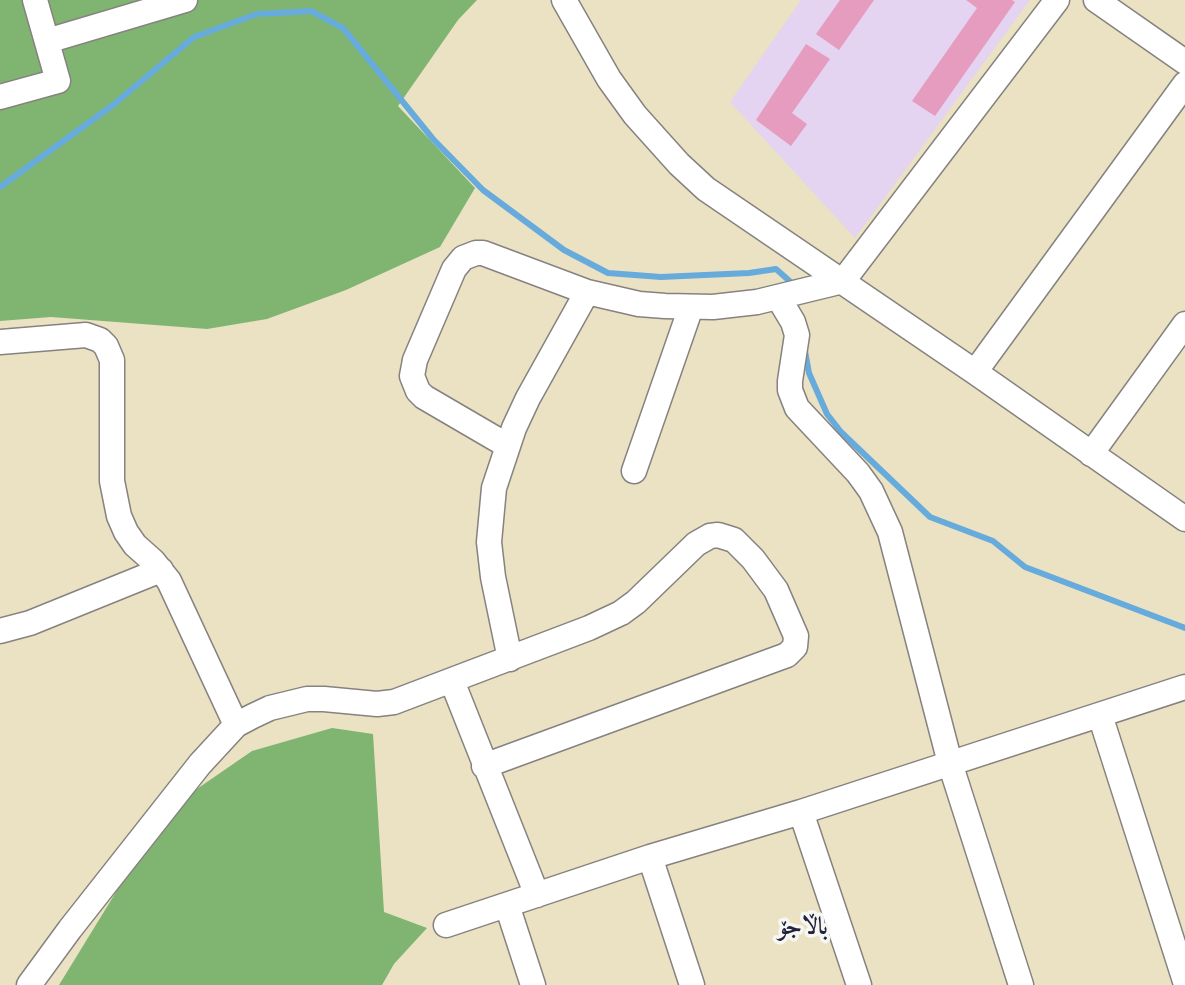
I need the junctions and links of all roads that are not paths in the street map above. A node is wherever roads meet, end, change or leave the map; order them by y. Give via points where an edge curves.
1 (35, 0) edge
2 (185, 0) edge
3 (564, 0) edge
4 (1056, 0) edge
5 (1096, 0) edge
6 (47, 41) junction
7 (1185, 62) edge
8 (1185, 84) edge
9 (0, 97) edge
10 (843, 281) junction
11 (587, 292) junction
12 (778, 297) junction
13 (691, 307) junction
14 (1185, 324) edge
15 (0, 342) edge
16 (975, 372) junction
17 (508, 446) junction
18 (1091, 454) junction
19 (634, 471) dead end
20 (1185, 519) edge
21 (161, 570) junction
22 (0, 631) edge
23 (510, 659) junction
24 (452, 681) junction
25 (1185, 687) edge
26 (1100, 715) junction
27 (236, 725) junction
28 (950, 762) junction
29 (484, 766) junction
30 (801, 812) junction
31 (650, 857) junction
32 (537, 895) junction
33 (507, 905) junction
34 (446, 925) dead end
35 (1185, 981) edge
36 (29, 985) edge
37 (533, 985) edge
38 (692, 985) edge
39 (859, 985) edge
40 (1021, 985) edge

1 - 6 street
2 - 6 street
3 - 10 street via 609,79 679,164 706,189
4 - 10 street
5 - 7 street
6 - 9 street via 58,81
8 - 16 street
10 - 12 street
10 - 16 street
11 - 13 street via 639,304
11 - 17 street via 543,368
11 - 17 street via 483,253 463,258 454,269 412,368 414,384 424,397
12 - 13 street
12 - 28 street via 797,335 790,381 797,408 858,473 890,532
13 - 19 street
14 - 18 street
15 - 21 street via 86,335 106,346 112,360 114,499 126,532
16 - 18 street
17 - 23 street via 494,488 489,541
18 - 20 street
21 - 22 street
21 - 27 street
23 - 24 street
23 - 29 street via 621,613 702,539 718,535 734,540 759,567 776,590 796,636 795,647 782,658
24 - 27 street via 394,702 324,699 289,703
24 - 29 street
25 - 26 street
26 - 28 street
26 - 35 street
27 - 36 street via 167,805
28 - 30 street
28 - 40 street
29 - 32 street
30 - 31 street
30 - 39 street
31 - 32 street
31 - 38 street
32 - 33 street
33 - 34 street
33 - 37 street

